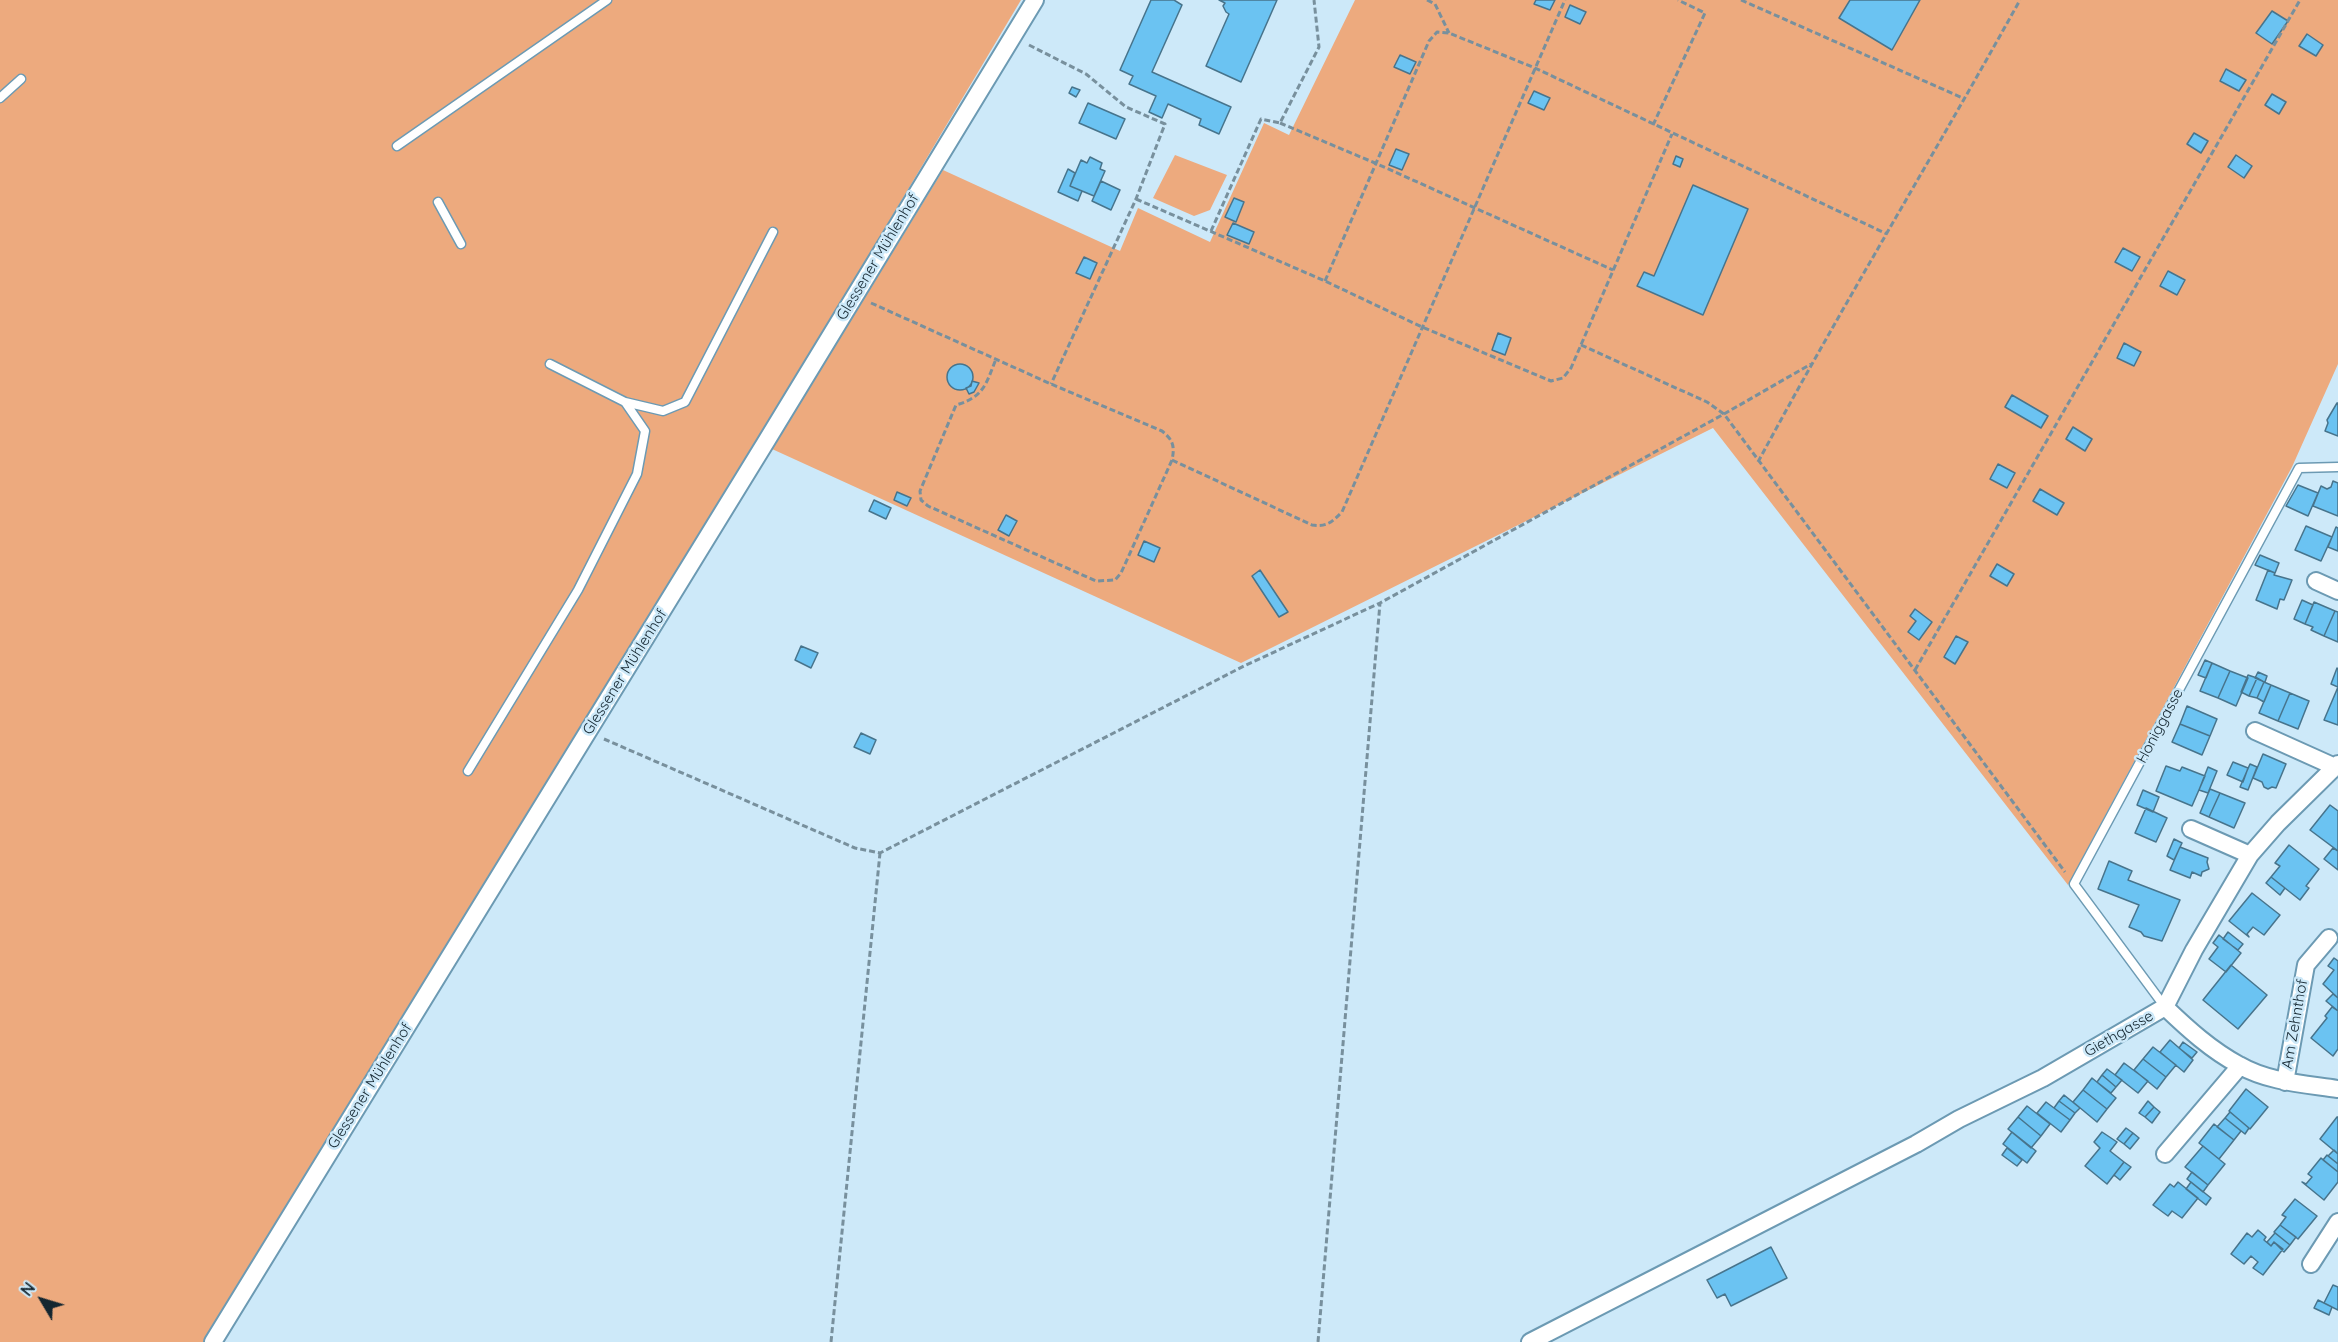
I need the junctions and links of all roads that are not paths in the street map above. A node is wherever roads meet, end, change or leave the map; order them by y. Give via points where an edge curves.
1 (607, 0) edge
2 (1035, 0) edge
3 (21, 79) dead end
4 (0, 98) edge
5 (397, 146) dead end
6 (438, 202) dead end
7 (773, 232) dead end
8 (461, 244) dead end
9 (550, 364) dead end
10 (625, 402) junction
11 (2338, 467) edge
12 (2316, 581) dead end
13 (2338, 591) edge
14 (2255, 731) dead end
15 (2337, 766) edge
16 (468, 771) dead end
17 (2191, 829) dead end
18 (2250, 855) junction
19 (2328, 938) dead end
20 (2165, 1008) junction
21 (2240, 1066) junction
22 (2285, 1082) junction
23 (2338, 1089) edge
24 (2165, 1154) dead end
25 (2338, 1222) edge
26 (2311, 1263) dead end
27 (213, 1342) edge
28 (1530, 1342) edge

1 - 5 lane
2 - 27 street, Glessener Mühlenhof
3 - 4 lane
6 - 8 lane
7 - 10 lane via 685,402 663,411
9 - 10 lane
10 - 16 lane via 645,431 637,474 578,590
11 - 20 lane, Honiggasse via 2299,468 2074,884
12 - 13 street
14 - 15 street, Giethgasse
15 - 18 street, Giethgasse
17 - 18 street
18 - 20 street, Giethgasse
19 - 22 street, Am Zehnthof via 2306,965
20 - 21 street, Am Zehnthof via 2199,1039
20 - 28 street, Giethgasse via 2043,1078
21 - 22 street, Am Zehnthof
21 - 24 street
22 - 23 street, Am Zehnthof
25 - 26 street

